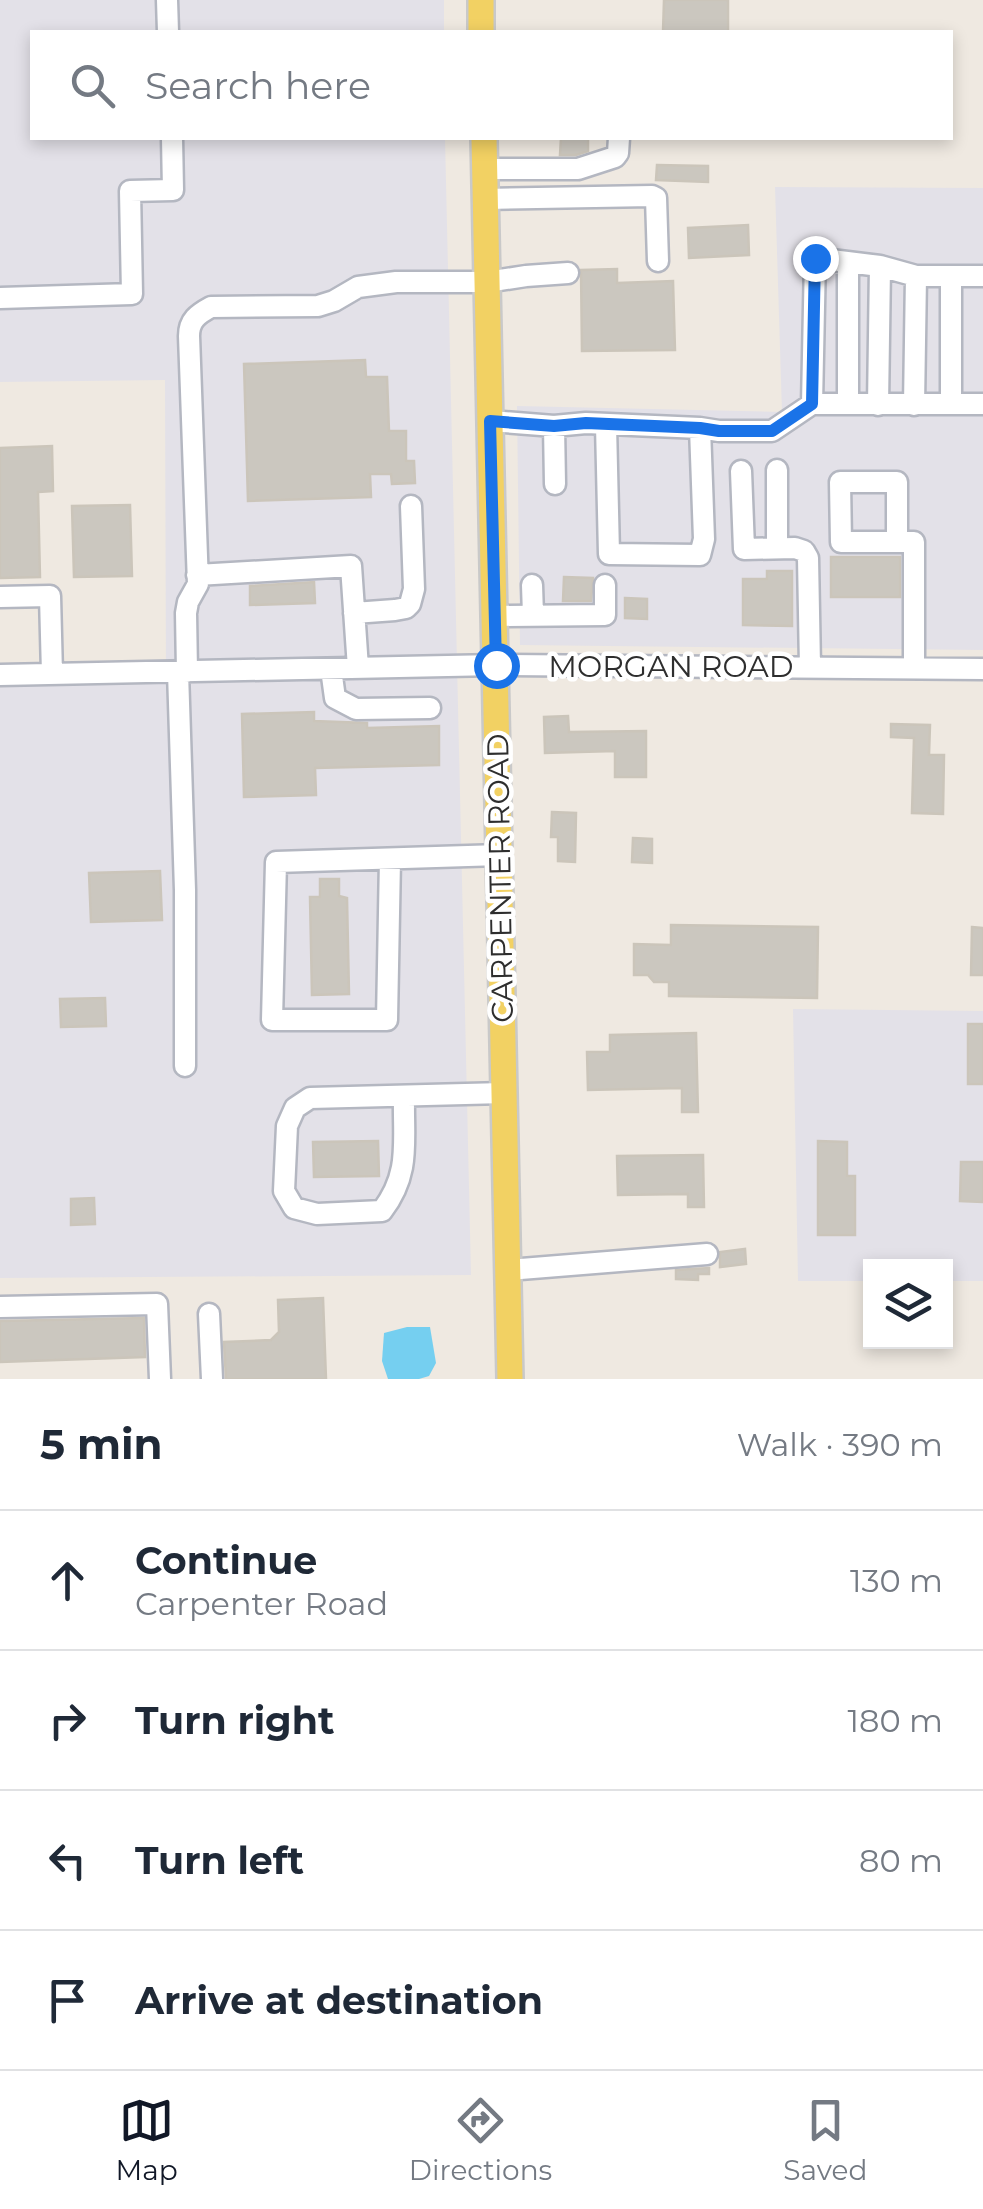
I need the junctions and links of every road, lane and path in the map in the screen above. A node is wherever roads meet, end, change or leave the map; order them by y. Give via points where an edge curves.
1 (168, 0) edge
2 (481, 0) edge
3 (168, 30) edge
4 (482, 30) edge
5 (172, 140) edge
6 (484, 140) edge
7 (619, 140) edge
8 (485, 169) junction
9 (485, 199) junction
10 (658, 261) dead end
11 (848, 263) junction
12 (880, 266) junction
13 (568, 274) dead end
14 (916, 276) junction
15 (950, 276) junction
16 (983, 276) edge
17 (487, 282) junction
18 (0, 298) edge
19 (848, 403) junction
20 (951, 403) junction
21 (812, 404) junction
22 (983, 404) edge
23 (878, 405) junction
24 (914, 405) junction
25 (490, 421) junction
26 (606, 425) junction
27 (554, 426) junction
28 (700, 428) junction
29 (777, 470) dead end
30 (741, 471) dead end
31 (554, 484) dead end
32 (411, 506) dead end
33 (897, 542) dead end
34 (777, 548) junction
35 (198, 574) junction
36 (605, 585) dead end
37 (532, 586) dead end
38 (0, 597) edge
39 (354, 612) junction
40 (533, 615) junction
41 (495, 616) junction
42 (496, 665) junction
43 (810, 667) junction
44 (358, 668) junction
45 (914, 668) junction
46 (983, 668) edge
47 (331, 669) junction
48 (182, 672) junction
49 (52, 674) junction
50 (0, 676) edge
51 (430, 708) dead end
52 (500, 855) junction
53 (390, 859) junction
54 (185, 1066) dead end
55 (504, 1092) junction
56 (404, 1097) junction
57 (707, 1254) dead end
58 (508, 1270) junction
59 (0, 1307) edge
60 (210, 1314) dead end
61 (160, 1379) edge
62 (212, 1379) edge
63 (510, 1379) edge

1 - 3 street
2 - 4 main road
5 - 18 street via 173,190 130,191 132,294
6 - 8 main road, CARPENTER ROAD
7 - 8 street via 615,157 592,165
8 - 9 main road, CARPENTER ROAD
9 - 10 street via 656,198
9 - 17 main road, CARPENTER ROAD
11 - 12 street
11 - 19 street
11 - 21 street via 815,258
12 - 14 street
12 - 23 street
13 - 17 street
14 - 15 street
14 - 24 street
15 - 16 street
15 - 20 street
17 - 25 main road, CARPENTER ROAD
17 - 35 street via 396,282 358,287 328,304 212,307 198,314 189,328
19 - 21 street
19 - 23 street
20 - 22 street
20 - 24 street
21 - 28 street via 772,431
23 - 24 street
25 - 27 street
25 - 41 main road, CARPENTER ROAD
26 - 27 street
26 - 28 street
26 - 28 street via 609,554 700,555
27 - 31 street
29 - 34 street
30 - 34 street via 744,550
32 - 39 street via 410,604
33 - 45 street via 914,542
34 - 43 street via 804,551 808,558
35 - 39 street via 352,566
35 - 48 street via 186,613
36 - 40 street via 605,614
37 - 40 street
38 - 49 street via 50,596
39 - 44 street
40 - 41 street
41 - 42 main road, CARPENTER ROAD
42 - 43 street, MORGAN ROAD
42 - 44 street, MORGAN ROAD
42 - 52 main road, CARPENTER ROAD
43 - 45 street, MORGAN ROAD
44 - 47 street, MORGAN ROAD
45 - 46 street, MORGAN ROAD
47 - 48 street, MORGAN ROAD
47 - 51 street via 335,698 356,709
48 - 49 street, MORGAN ROAD
48 - 54 street
49 - 50 street, MORGAN ROAD
52 - 53 street
52 - 55 main road, CARPENTER ROAD
53 - 53 street via 276,862 272,1020 388,1020
55 - 56 street
55 - 58 main road, CARPENTER ROAD
56 - 56 street via 310,1098 295,1108 287,1126 284,1191 294,1208 316,1214 382,1211 403,1172
57 - 58 street
58 - 63 main road, CARPENTER ROAD
59 - 61 street via 158,1304
60 - 62 street

